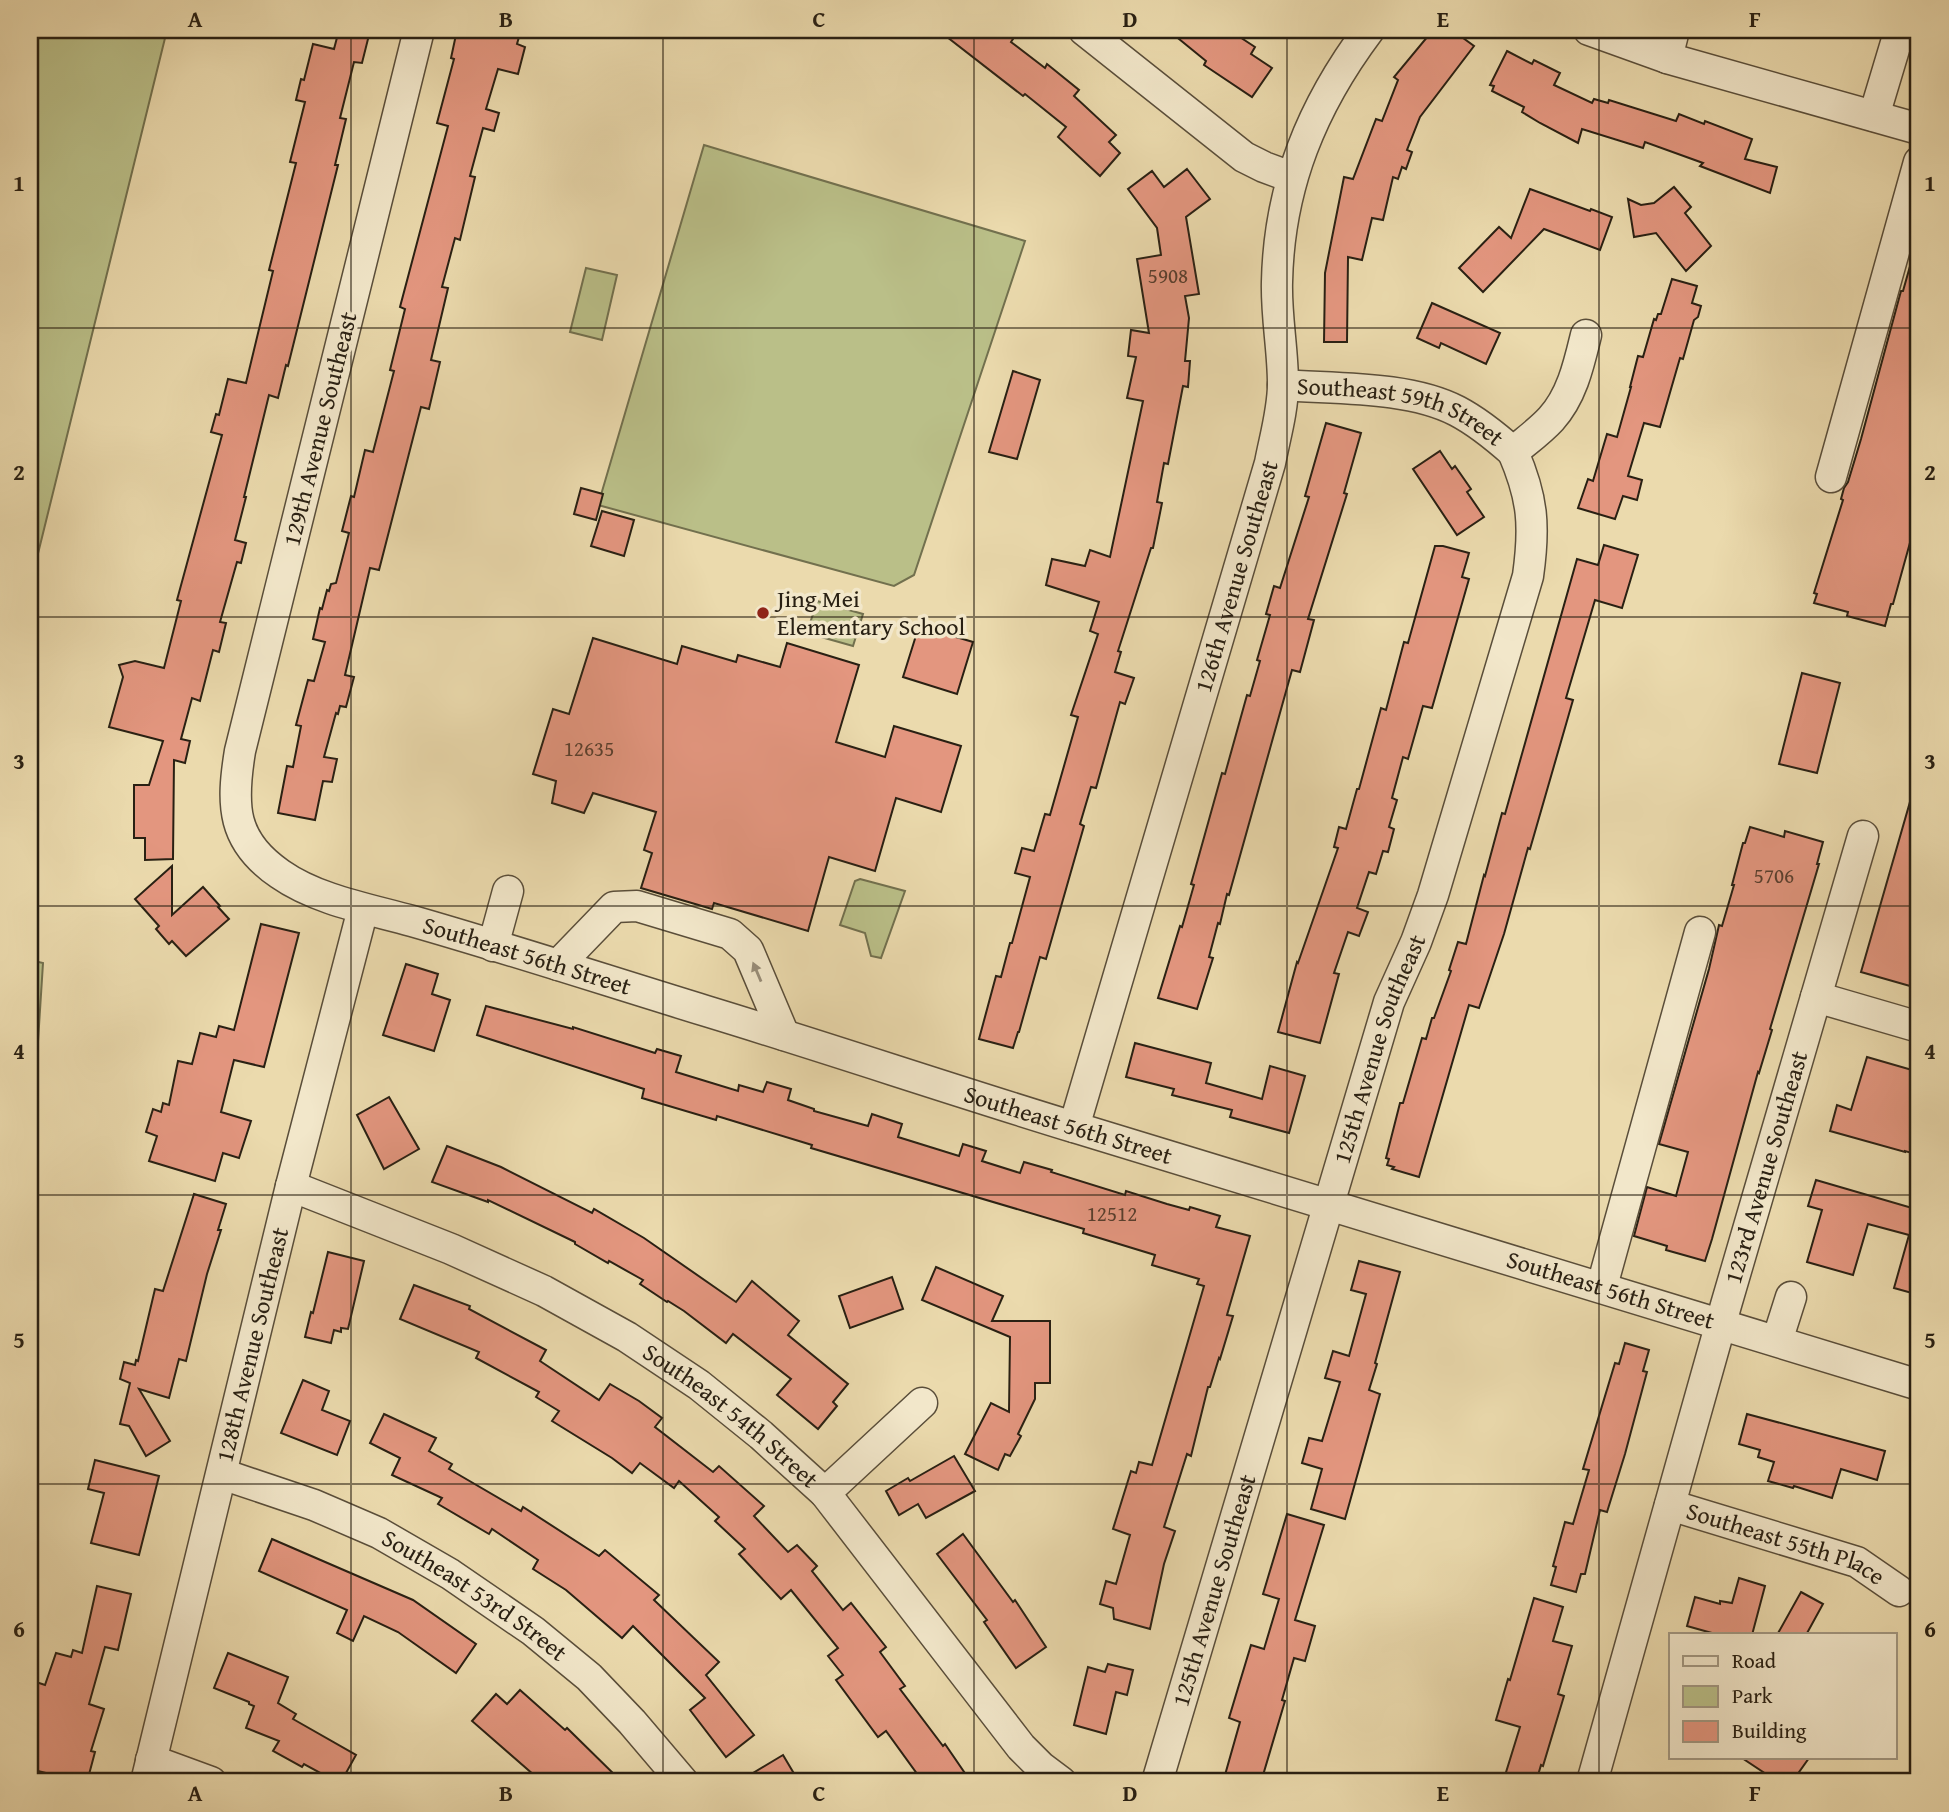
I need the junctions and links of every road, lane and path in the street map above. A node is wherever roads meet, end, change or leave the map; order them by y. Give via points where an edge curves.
1 (419, 30) edge
2 (1084, 30) edge
3 (1369, 30) edge
4 (1589, 30) edge
5 (1919, 37) edge
6 (1671, 44) edge
7 (1874, 117) junction
8 (1919, 129) edge
9 (1919, 162) edge
10 (1291, 177) junction
11 (1586, 335) dead end
12 (1283, 385) junction
13 (1513, 452) junction
14 (1831, 477) dead end
15 (241, 829) joint
16 (1863, 836) dead end
17 (508, 891) dead end
18 (363, 909) junction
19 (1700, 932) dead end
20 (493, 946) junction
21 (558, 965) junction
22 (1816, 997) junction
23 (1919, 1027) edge
24 (783, 1035) junction
25 (1074, 1127) junction
26 (291, 1186) junction
27 (1329, 1204) junction
28 (1602, 1286) junction
29 (1791, 1297) dead end
30 (1721, 1323) junction
31 (1777, 1341) junction
32 (1919, 1385) edge
33 (922, 1402) dead end
34 (222, 1474) junction
35 (825, 1493) junction
36 (1670, 1505) junction
37 (1899, 1591) dead end
38 (149, 1771) edge
39 (211, 1782) edge
40 (683, 1782) edge
41 (1061, 1782) edge
42 (1157, 1782) edge
43 (1592, 1782) edge

1 - 15 street, 129th Avenue Southeast via 240,751 235,782
2 - 10 street via 1244,157
3 - 10 street, 126th Avenue Southeast via 1335,78
4 - 6 street
5 - 7 street via 1898,36
6 - 7 street
7 - 8 street
9 - 14 street
10 - 12 street, 126th Avenue Southeast via 1277,280
11 - 13 street via 1568,395 1552,418
12 - 13 street, Southeast 59th Street via 1423,398 1484,427
12 - 25 street, 126th Avenue Southeast via 1270,463
13 - 27 street, 125th Avenue Southeast via 1533,521 1528,576 1433,895 1389,1002
15 - 18 street, Southeast 56th Street via 250,848 285,878
16 - 22 street, 123rd Avenue Southeast
17 - 20 street
18 - 20 street, Southeast 56th Street
18 - 26 street, 128th Avenue Southeast
19 - 28 street
20 - 21 street, Southeast 56th Street
21 - 24 street, Southeast 56th Street
24 -> 21 street via 748,950 730,934 637,906 614,907
22 - 23 street
22 - 30 street, 123rd Avenue Southeast
24 - 25 street, Southeast 56th Street
25 - 27 street, Southeast 56th Street
26 - 34 street, 128th Avenue Southeast
26 - 35 street, Southeast 54th Street via 509,1275 627,1337 699,1385
27 - 28 street, Southeast 56th Street
27 - 42 street, 125th Avenue Southeast
28 - 30 street, Southeast 56th Street
29 - 31 street
30 - 31 street, Southeast 56th Street
30 - 36 street, 123rd Avenue Southeast
31 - 32 street, Southeast 56th Street
33 - 35 street
34 - 38 street, 128th Avenue Southeast
34 - 40 street, Southeast 53rd Street via 379,1533 450,1574 533,1631 589,1677
35 - 41 street, Southeast 54th Street via 1021,1747
36 - 37 street, Southeast 55th Place via 1857,1562
36 - 43 street, 123rd Avenue Southeast
38 - 39 street

